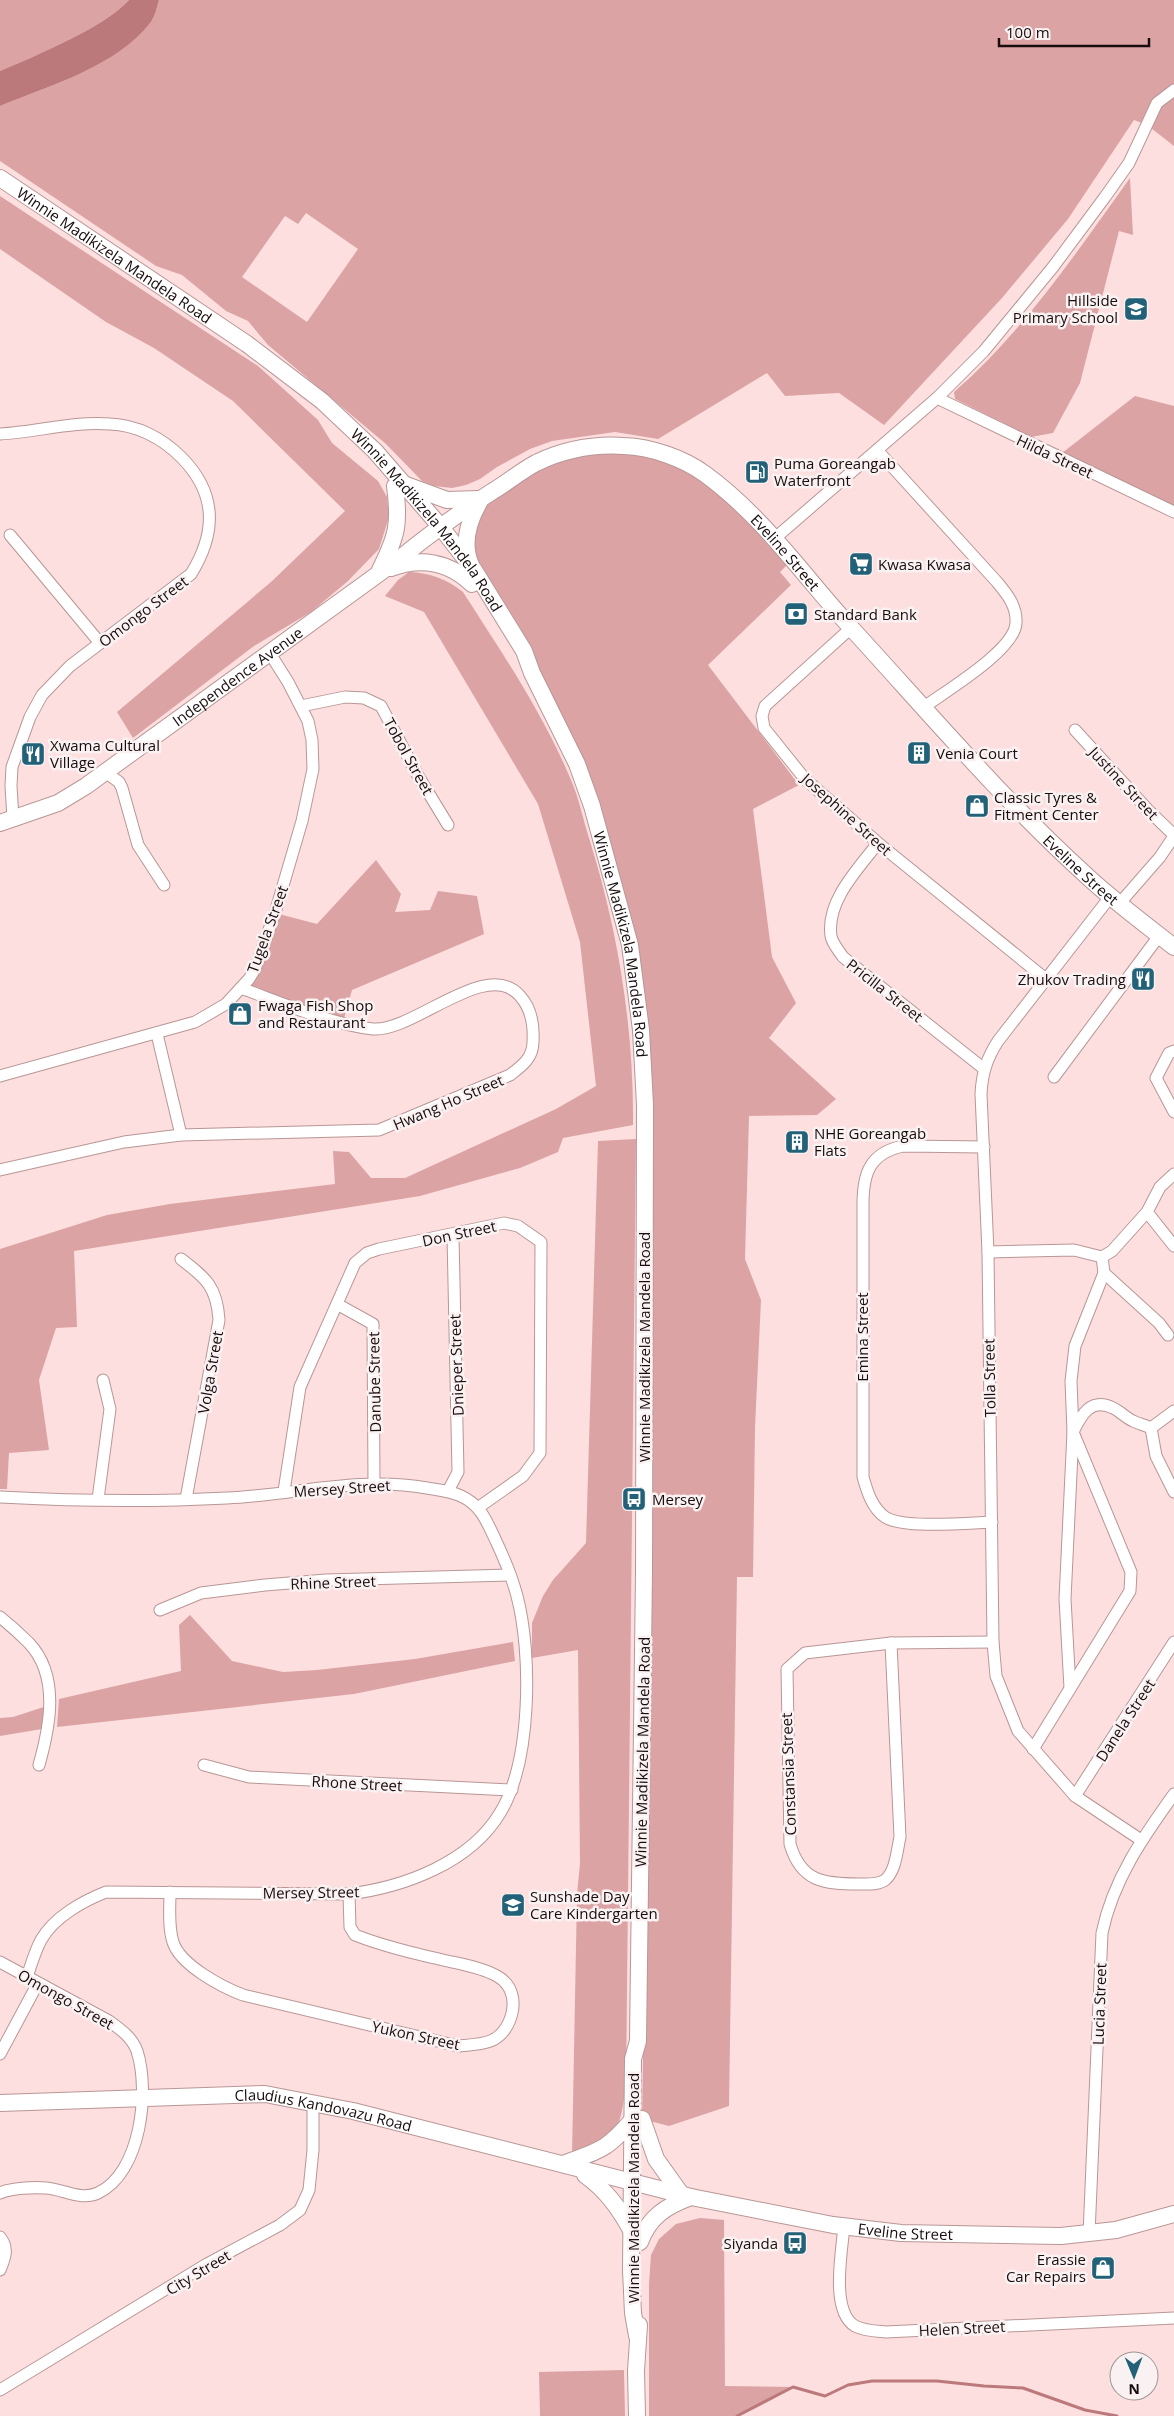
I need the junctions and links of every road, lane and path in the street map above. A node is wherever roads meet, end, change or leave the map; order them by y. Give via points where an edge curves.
1 (1174, 90) edge
2 (0, 178) edge
3 (937, 398) junction
4 (0, 434) edge
5 (877, 450) junction
6 (400, 485) junction
7 (482, 499) junction
8 (1174, 512) edge
9 (436, 529) junction
10 (10, 535) dead end
11 (774, 539) junction
12 (378, 574) junction
13 (473, 577) junction
14 (852, 628) junction
15 (100, 643) junction
16 (269, 652) junction
17 (301, 706) junction
18 (924, 707) junction
19 (1075, 730) dead end
20 (105, 772) junction
21 (7, 821) edge
22 (448, 825) dead end
23 (1174, 836) edge
24 (878, 843) junction
25 (164, 885) dead end
26 (1115, 900) junction
27 (1159, 936) junction
28 (1174, 948) edge
29 (1047, 980) junction
30 (241, 988) junction
31 (157, 1034) junction
32 (1174, 1051) edge
33 (984, 1068) junction
34 (0, 1076) edge
35 (1054, 1077) dead end
36 (1174, 1112) edge
37 (181, 1135) junction
38 (984, 1147) junction
39 (0, 1170) edge
40 (1174, 1174) edge
41 (1147, 1212) junction
42 (453, 1235) junction
43 (1174, 1246) edge
44 (988, 1252) junction
45 (1102, 1257) junction
46 (181, 1258) dead end
47 (1104, 1273) junction
48 (337, 1304) junction
49 (1168, 1335) dead end
50 (102, 1380) dead end
51 (1174, 1411) edge
52 (1151, 1428) junction
53 (1073, 1432) junction
54 (374, 1482) junction
55 (284, 1491) junction
56 (448, 1491) junction
57 (1174, 1492) edge
58 (0, 1497) edge
59 (98, 1499) junction
60 (186, 1499) junction
61 (479, 1507) junction
62 (992, 1522) junction
63 (510, 1575) junction
64 (160, 1610) dead end
65 (0, 1617) edge
66 (993, 1642) junction
67 (1174, 1642) edge
68 (891, 1643) junction
69 (1070, 1688) junction
70 (1033, 1749) junction
71 (39, 1765) dead end
72 (204, 1765) dead end
73 (512, 1790) junction
74 (1174, 1794) edge
75 (1075, 1796) junction
76 (1141, 1840) junction
77 (170, 1892) junction
78 (348, 1894) junction
79 (0, 1962) edge
80 (27, 1977) junction
81 (38, 1983) junction
82 (0, 2054) edge
83 (143, 2096) junction
84 (313, 2102) junction
85 (0, 2103) edge
86 (638, 2119) junction
87 (570, 2166) junction
88 (636, 2184) junction
89 (0, 2193) edge
90 (686, 2196) junction
91 (1174, 2214) edge
92 (844, 2226) junction
93 (1089, 2234) junction
94 (0, 2237) edge
95 (636, 2237) junction
96 (0, 2270) edge
97 (1174, 2318) edge
98 (0, 2390) edge
99 (637, 2416) edge

1 - 3 street via 1157,103 1129,163 1053,267 984,351
2 - 6 main road, Winnie Madikizela Mandela Road via 247,344 300,385 318,407
3 - 5 street
3 - 8 street, Hilda Street
4 - 15 street, Omongo Street via 99,424 133,428 151,434 172,448 199,477 210,510 202,557 191,574
5 - 11 street
5 - 18 street via 997,582 1009,597 1015,612 1016,625 1010,641 992,658
6 - 7 main road via 447,500
6 - 9 main road, Winnie Madikizela Mandela Road
6 - 12 main road via 398,528
7 - 9 main road, Eveline Street
7 - 11 main road, Eveline Street via 536,463 600,445 626,446 675,458 702,472 757,518
7 - 13 main road via 471,517 467,534
9 - 12 main road, Independence Avenue
9 - 13 main road, Winnie Madikizela Mandela Road
10 - 15 street
11 - 14 main road, Eveline Street
12 - 13 main road via 403,564 431,562
12 - 16 main road, Independence Avenue
13 - 86 main road, Winnie Madikizela Mandela Road via 517,655 532,673 562,731 592,806 630,944 638,989 645,1137 638,2041 643,2057
14 - 18 main road, Eveline Street
14 - 24 street, Josephine Street via 774,696 765,706 762,716 770,738 805,779
15 - 21 street, Omongo Street via 56,679 34,708 12,767
16 - 17 street, Tugela Street
16 - 20 main road, Independence Avenue
17 - 22 street, Tobol Street via 345,697 364,698 381,706
17 - 30 street, Tugela Street via 312,740 309,795 272,922 255,969
18 - 26 main road, Eveline Street via 1056,846
19 - 23 street, Justine Street
20 - 21 main road, Independence Avenue via 58,803
20 - 25 street via 119,782 138,845
23 - 26 street via 1160,857
24 - 29 street, Josephine Street
24 - 33 street, Pricilla Street via 840,897 831,916 831,938 843,957
26 - 27 main road, Eveline Street
26 - 29 street, Tolla Street
27 - 28 main road, Eveline Street
27 - 35 street
29 - 33 street, Tolla Street via 998,1040
30 - 31 street, Tugela Street via 226,1004 206,1017
30 - 37 street, Hwang Ho Street via 372,1029 407,1021 471,989 499,984 517,992 528,1007 533,1031 531,1055 510,1075 379,1130
31 - 34 street, Tugela Street
31 - 37 street
32 - 36 street via 1169,1053 1156,1078
33 - 38 street, Tolla Street via 981,1094
37 - 39 street, Hwang Ho Street via 115,1143
38 - 44 street, Tolla Street
38 - 62 street, Emina Street via 898,1148 877,1157 863,1185 863,1477 873,1503 884,1516 898,1523
40 - 41 street via 1160,1187
41 - 43 street
41 - 45 street
42 - 48 street, Don Street via 367,1253 355,1263
42 - 56 street, Dnieper Street via 458,1472
42 - 61 street, Don Street via 504,1223 518,1226 541,1242 540,1453 523,1476
44 - 45 street via 1074,1250
44 - 62 street, Tolla Street
45 - 47 street
46 - 60 street, Volga Street via 211,1286 218,1301 219,1320
47 - 49 street
47 - 53 street via 1075,1346 1071,1380
48 - 54 street, Danube Street via 373,1324
48 - 55 street, Don Street via 300,1387
50 - 59 street via 110,1409
51 - 52 street
52 - 53 street via 1132,1421 1112,1407 1099,1405 1081,1414
52 - 57 street via 1156,1456
53 - 69 street via 1065,1599
53 - 69 street via 1131,1572 1130,1591
54 - 55 street, Mersey Street
54 - 56 street, Mersey Street
55 - 60 street, Mersey Street
56 - 61 street, Mersey Street
58 - 59 street, Mersey Street
59 - 60 street, Mersey Street
61 - 63 street, Mersey Street
62 - 66 street, Tolla Street
63 - 64 street, Rhine Street via 326,1580 265,1585 201,1593
63 - 73 street, Mersey Street via 521,1616 526,1667 525,1716 519,1765
65 - 71 street via 29,1643 45,1669 49,1723
66 - 68 street, Constansia Street
66 - 70 street, Tolla Street via 996,1676 1003,1698 1018,1731
67 - 75 street, Danela Street
68 - 68 street, Constansia Street via 900,1837 897,1852 885,1880 876,1884 830,1884 812,1878 794,1856 790,1844 787,1669 804,1652
69 - 70 street
70 - 75 street, Tolla Street
72 - 73 street, Rhone Street via 249,1777
73 - 78 street, Mersey Street via 500,1814 459,1855 411,1878
74 - 76 street, Lucia Street
75 - 76 street, Tolla Street
76 - 93 street, Lucia Street via 1107,1910 1102,1933
77 - 78 street, Mersey Street
77 - 78 street, Yukon Street via 170,1927 178,1953 228,1989 458,2046 485,2044 504,2034 514,2010 511,1991 498,1977 478,1968 377,1944 355,1935 350,1927
77 - 80 street, Mersey Street via 106,1892 82,1902 64,1915 42,1939
79 - 80 street, Omongo Street
80 - 81 street, Omongo Street
81 - 82 street
81 - 83 street, Omongo Street via 109,2020 131,2040 138,2060
83 - 84 main road, Claudius Kandovazu Road via 264,2094
83 - 85 main road, Claudius Kandovazu Road
83 - 89 street, Omongo Street via 134,2150 115,2181 98,2193 82,2197 46,2188
84 - 87 main road, Claudius Kandovazu Road
84 - 98 street, City Street via 310,2190 300,2210 280,2225 207,2264
86 - 87 main road via 616,2140
86 - 88 main road, Winnie Madikizela Mandela Road
86 - 90 main road via 656,2159
87 - 88 main road, Claudius Kandovazu Road
87 - 95 main road via 596,2182 610,2197
88 - 90 main road, Eveline Street
88 - 95 main road, Winnie Madikizela Mandela Road
90 - 92 main road, Eveline Street
90 - 95 main road via 658,2213
91 - 93 main road, Eveline Street
92 - 93 main road, Eveline Street via 936,2235
92 - 97 street, Helen Street via 840,2300 853,2325 864,2330 886,2332
94 - 96 street via 6,2257
95 - 99 main road, Winnie Madikizela Mandela Road via 640,2313

